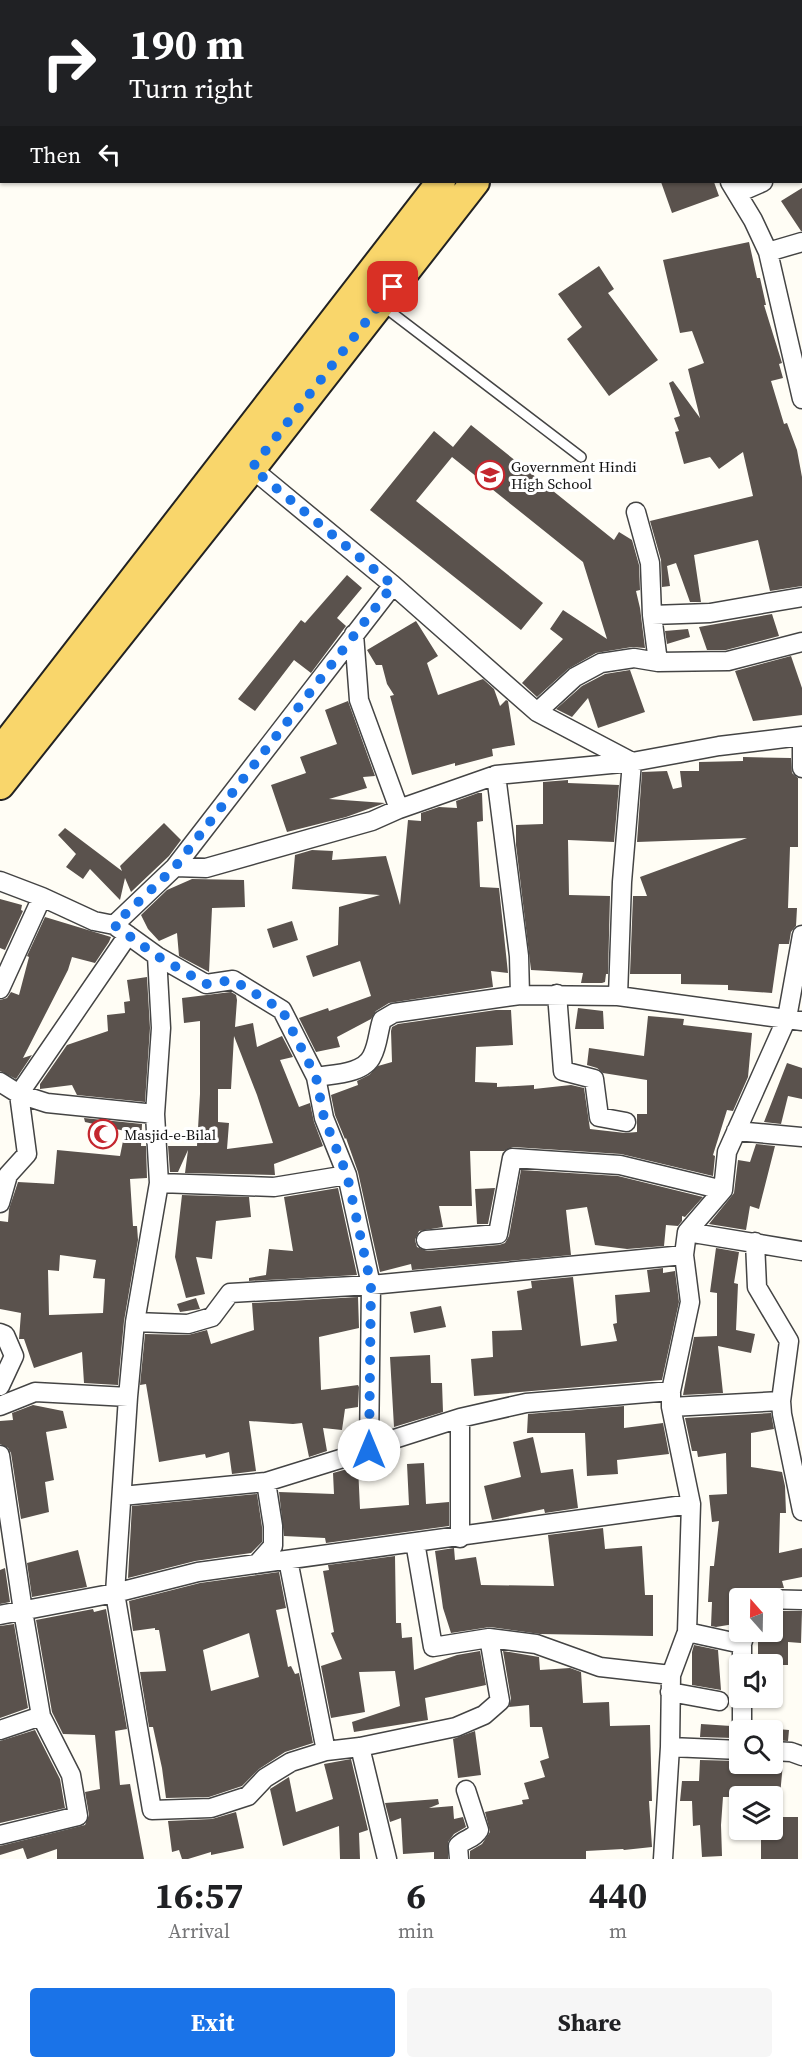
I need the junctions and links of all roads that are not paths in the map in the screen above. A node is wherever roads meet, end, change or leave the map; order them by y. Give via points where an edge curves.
1 (440, 183) edge
2 (474, 183) edge
3 (757, 183) edge
4 (734, 187) edge
5 (802, 242) edge
6 (768, 252) junction
7 (380, 304) junction
8 (802, 399) edge
9 (581, 457) dead end
10 (241, 460) junction
11 (636, 512) dead end
12 (393, 585) junction
13 (802, 597) edge
14 (652, 615) junction
15 (354, 634) junction
16 (802, 642) edge
17 (658, 662) junction
18 (537, 712) junction
19 (802, 736) edge
20 (0, 752) edge
21 (632, 762) junction
22 (802, 768) edge
23 (496, 775) junction
24 (0, 785) edge
25 (399, 809) junction
26 (175, 867) junction
27 (0, 881) edge
28 (42, 897) junction
29 (121, 930) junction
30 (802, 935) edge
31 (157, 956) junction
32 (0, 989) edge
33 (557, 994) junction
34 (520, 995) junction
35 (618, 996) junction
36 (795, 1020) edge
37 (316, 1077) junction
38 (0, 1082) edge
39 (19, 1094) junction
40 (155, 1114) junction
41 (626, 1122) dead end
42 (736, 1131) junction
43 (802, 1137) edge
44 (347, 1175) junction
45 (159, 1184) junction
46 (723, 1190) junction
47 (0, 1203) edge
48 (687, 1232) junction
49 (426, 1240) dead end
50 (755, 1242) junction
51 (802, 1251) edge
52 (684, 1255) junction
53 (371, 1285) junction
54 (135, 1322) junction
55 (0, 1333) edge
56 (0, 1386) edge
57 (128, 1397) junction
58 (671, 1399) junction
59 (781, 1401) junction
60 (0, 1406) edge
61 (460, 1418) junction
62 (369, 1450) junction
63 (0, 1455) edge
64 (266, 1482) junction
65 (122, 1496) junction
66 (691, 1504) junction
67 (802, 1511) edge
68 (460, 1538) junction
69 (415, 1542) junction
70 (288, 1560) junction
71 (257, 1564) junction
72 (114, 1593) junction
73 (783, 1600) edge
74 (802, 1600) edge
75 (23, 1611) junction
76 (0, 1615) edge
77 (687, 1632) junction
78 (729, 1636) edge
79 (489, 1638) junction
80 (671, 1683) junction
81 (719, 1701) dead end
82 (41, 1716) junction
83 (0, 1730) edge
84 (360, 1747) junction
85 (670, 1747) junction
86 (729, 1750) edge
87 (326, 1751) junction
88 (783, 1752) edge
89 (802, 1756) edge
90 (466, 1790) dead end
91 (0, 1835) edge
92 (387, 1859) edge
93 (459, 1859) edge
94 (663, 1859) edge

1 - 10 main road
2 - 7 main road
3 - 4 street
4 - 6 street
5 - 6 street
6 - 8 street
7 - 9 lane
7 - 10 main road
10 - 12 street
10 - 20 main road
10 - 24 main road
11 - 14 street via 650,563
12 - 15 street
12 - 18 street
13 - 14 street via 710,614
14 - 17 street
15 - 25 street via 359,700
15 - 26 street
16 - 17 street via 728,661
17 - 18 street via 634,658 602,663 576,676
18 - 21 street
19 - 21 street
19 - 22 street
21 - 23 street
21 - 35 street
23 - 25 street
23 - 34 street via 518,945
25 - 26 street via 372,821 206,868
26 - 29 street
27 - 28 street
28 - 29 street
28 - 32 street
29 - 31 street
29 - 39 street
30 - 36 street
31 - 37 street via 206,984 233,980 282,1010
31 - 40 street via 161,1028
33 - 34 street
33 - 35 street
33 - 41 street via 563,1071 594,1079 599,1117
34 - 37 street via 394,1013 382,1020 372,1058 365,1065
35 - 36 street
36 - 42 street
37 - 44 street via 324,1118
38 - 39 street
39 - 40 street via 47,1103
39 - 47 street via 27,1154 8,1174
40 - 45 street
42 - 43 street
42 - 46 street via 727,1152
44 - 45 street via 274,1187
44 - 53 street
45 - 54 street
46 - 48 street
46 - 49 street via 620,1166 512,1158 498,1234
48 - 50 street
48 - 52 street
50 - 51 street
50 - 59 street via 758,1287 789,1341
52 - 53 street
52 - 58 street via 690,1302
53 - 54 street via 230,1293 212,1317 188,1324
53 - 62 street
54 - 57 street
55 - 56 street via 5,1335 14,1356
57 - 60 street via 35,1392
57 - 65 street
58 - 59 street
58 - 61 street via 526,1402
58 - 66 street
59 - 67 street
61 - 62 street
61 - 68 street
62 - 64 street
63 - 75 street
64 - 65 street
64 - 71 street via 273,1546
65 - 72 street
66 - 68 street
66 - 77 street
68 - 69 street
69 - 70 street
69 - 79 street via 434,1647
70 - 71 street
70 - 87 street
71 - 72 street via 198,1572
72 - 75 street
72 - 87 street via 152,1810 212,1808 248,1796 265,1778 291,1762
73 - 74 street
75 - 76 street
75 - 82 street
77 - 78 street
77 - 80 street
79 - 80 street via 536,1644 600,1667
79 - 84 street via 500,1701 484,1715 456,1727
80 - 81 street
80 - 85 street
82 - 83 street
82 - 91 street via 71,1775 78,1816
84 - 87 street
84 - 92 street
85 - 86 street
85 - 94 street
88 - 89 street
90 - 93 street via 479,1830 475,1837 458,1846

